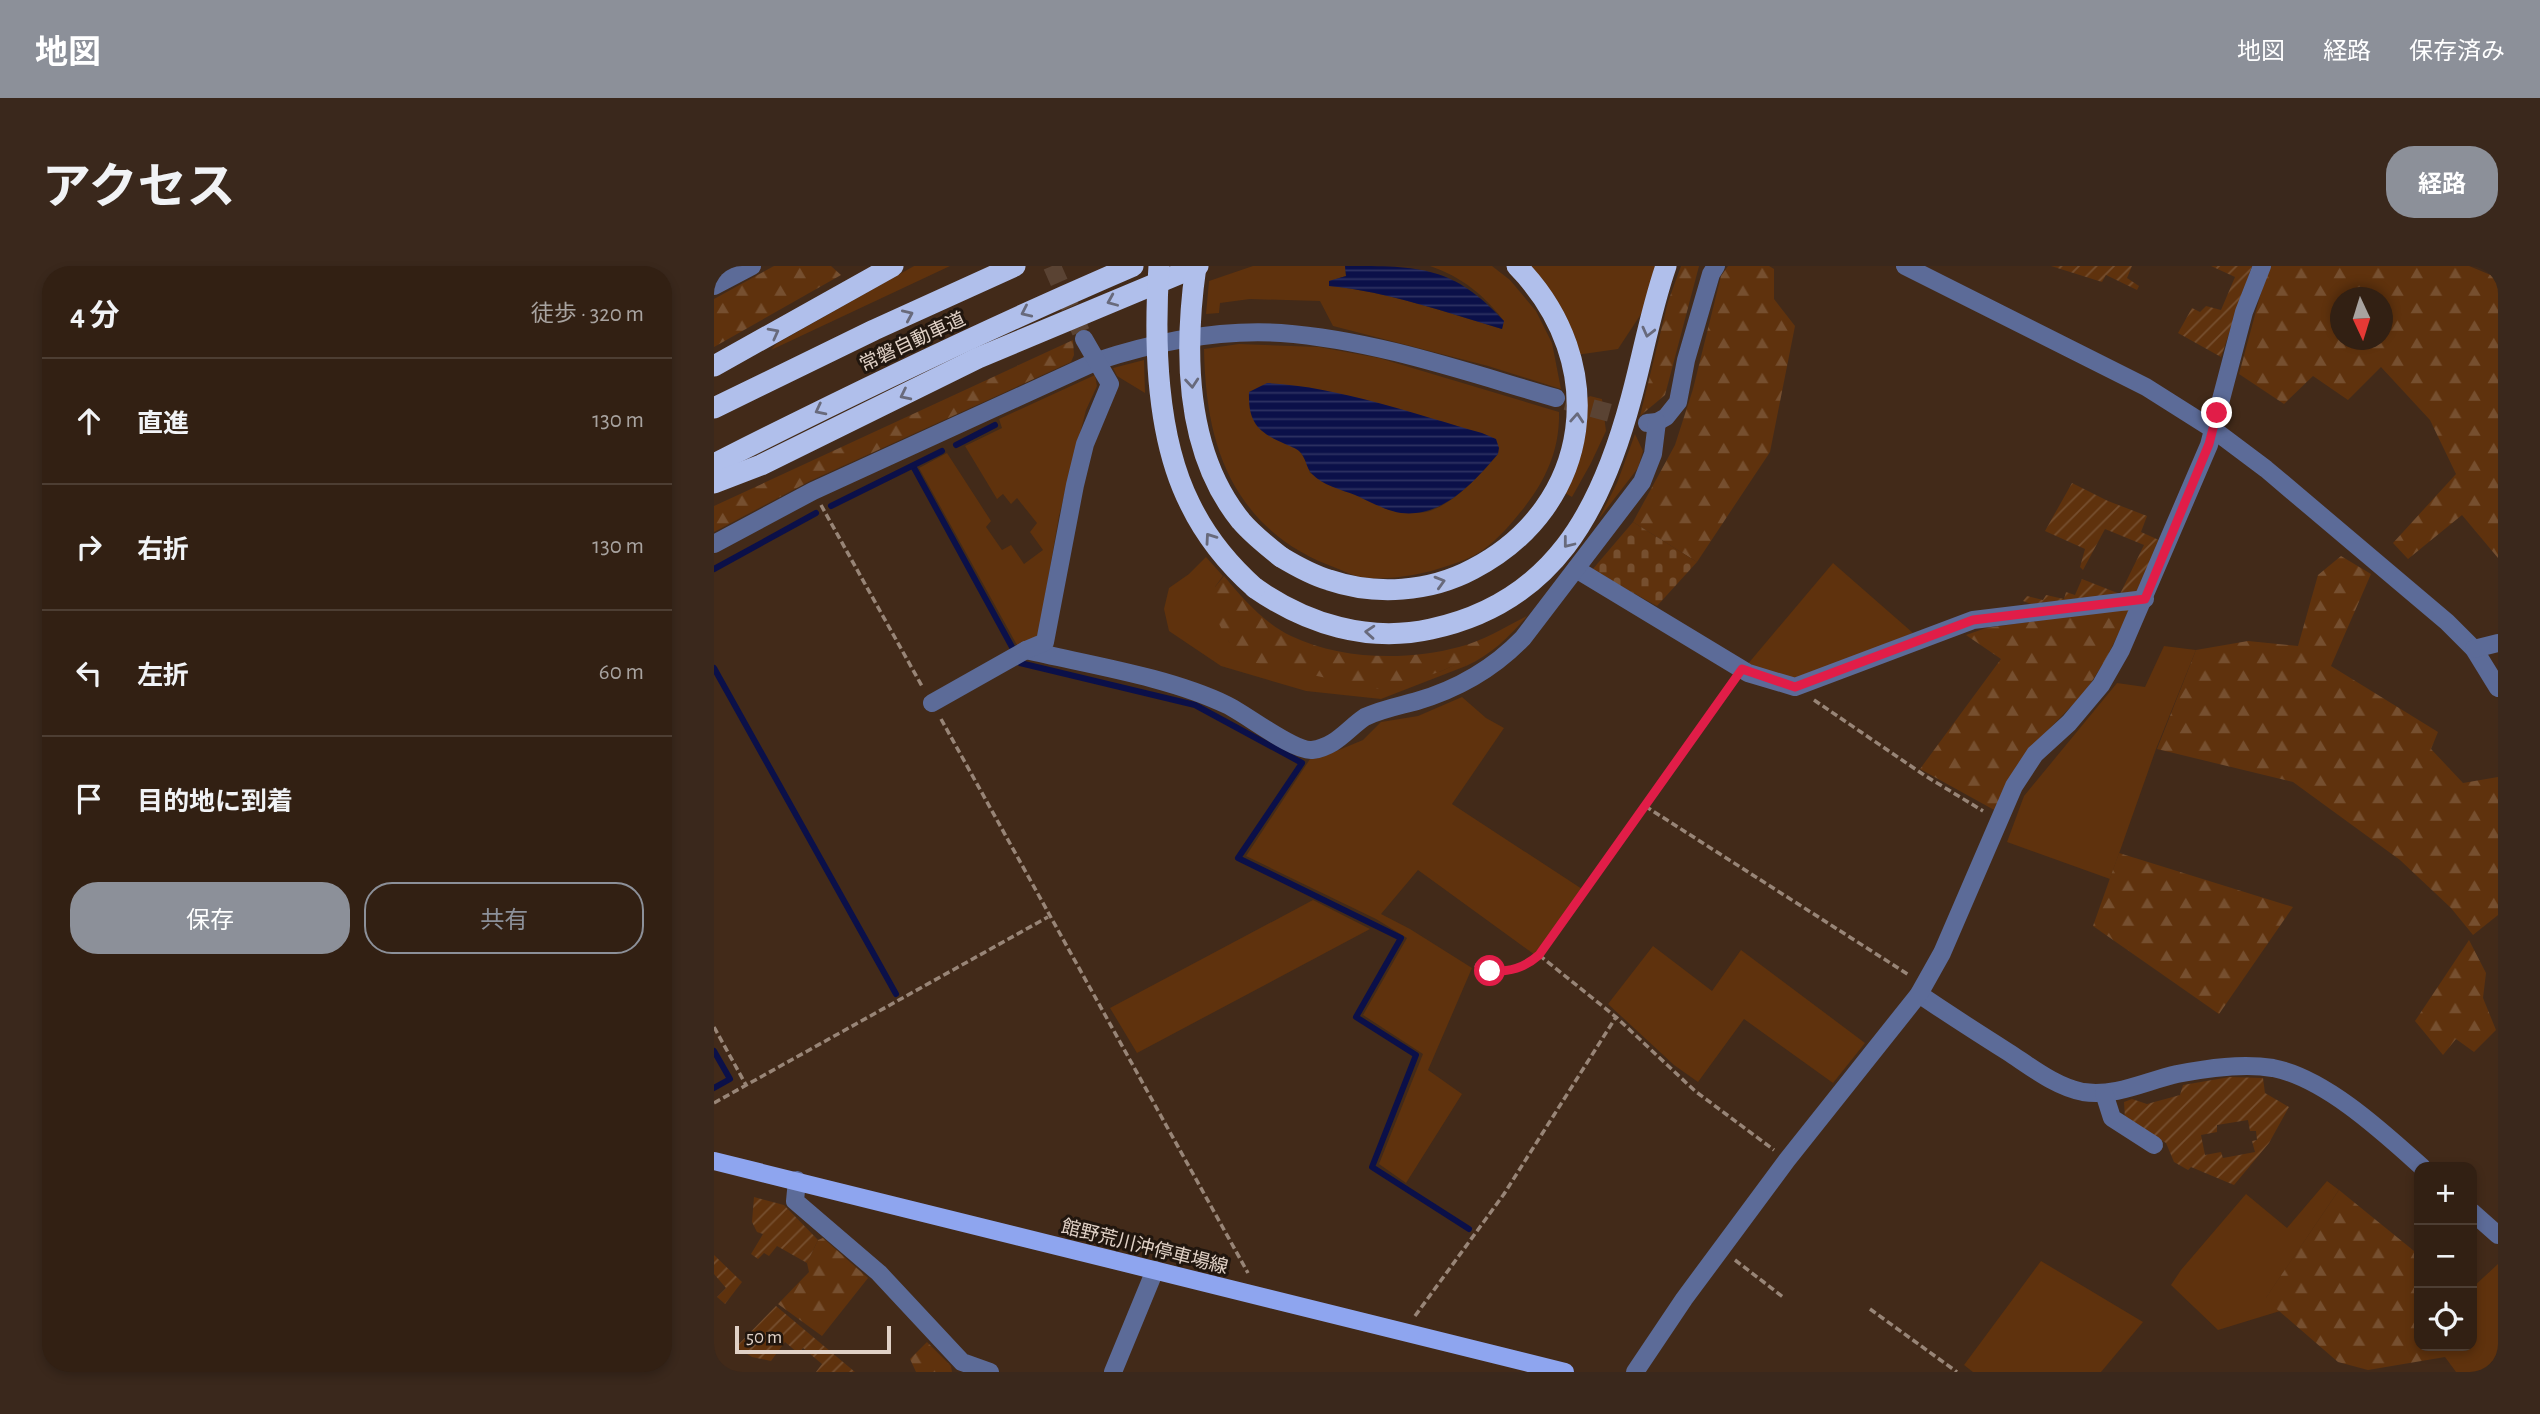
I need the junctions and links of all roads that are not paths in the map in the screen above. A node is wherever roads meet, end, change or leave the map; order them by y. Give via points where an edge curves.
1 (752, 266) edge
2 (893, 266) edge
3 (1015, 266) edge
4 (1133, 266) edge
5 (1159, 266) edge
6 (1197, 266) edge
7 (1517, 266) edge
8 (1667, 266) edge
9 (1716, 266) edge
10 (1905, 266) edge
11 (2262, 266) edge
12 (714, 286) edge
13 (1084, 339) tunnel mouth
14 (1097, 361) junction
15 (714, 366) edge
16 (1556, 398) tunnel mouth
17 (714, 408) edge
18 (2214, 430) junction
19 (714, 464) edge
20 (714, 483) edge
21 (714, 544) edge
22 (1576, 569) junction
23 (2145, 599) junction
24 (2498, 643) edge
25 (2474, 649) junction
26 (1026, 650) junction
27 (2498, 688) edge
28 (932, 703) dead end
29 (1922, 989) junction
30 (2104, 1093) junction
31 (2154, 1145) dead end
32 (714, 1161) edge
33 (2416, 1162) edge
34 (797, 1181) junction
35 (2477, 1216) edge
36 (2498, 1235) edge
37 (1155, 1270) junction
38 (962, 1367) edge
39 (990, 1372) edge
40 (1113, 1372) edge
41 (1565, 1372) edge
42 (1635, 1372) edge

1 - 12 street
15 -> 2 highway
17 -> 3 highway, 常磐自動車道
4 -> 19 highway, 常磐自動車道 via 881,379
8 -> 5 highway, bridge via 1619,441 1595,502 1562,551 1499,606 1421,632 1392,634 1336,628 1279,605 1235,570 1202,527 1177,471 1165,418 1158,332
6 -> 7 highway, bridge via 1190,364 1195,408 1204,449 1226,498 1240,520 1281,557 1330,581 1380,590 1433,585 1488,562 1535,522 1552,498 1573,446 1578,394 1560,323
6 -> 20 highway via 978,358 761,466
9 - 22 street via 1686,360 1678,402 1666,417 1652,423 1653,454 1642,482
10 - 18 street via 2146,387
11 - 18 street via 2244,312
13 - 14 street
14 - 16 street via 1142,346 1246,332 1279,333 1361,344
14 - 21 street via 813,491
14 - 26 street via 1110,384 1085,444 1045,642
18 - 23 street
18 - 25 street via 2409,587
22 - 23 street via 1742,669 1795,687 1973,620
22 - 26 street via 1523,638 1493,665 1458,686 1372,714 1340,740 1310,751 1190,689
23 - 29 street via 2101,685 2035,754 2014,786
24 - 25 street
25 - 27 street
26 - 28 street
29 - 30 street via 2045,1076 2073,1090
29 - 42 street via 1787,1160
30 - 31 street via 2112,1118
30 - 33 street via 2201,1070 2276,1069 2309,1080 2380,1129
32 - 34 main road, 館野荒川沖停車場線
34 - 37 main road, 館野荒川沖停車場線
34 - 38 street via 795,1201 879,1273
35 - 36 street
37 - 40 street
37 - 41 main road, 館野荒川沖停車場線
38 - 39 street

